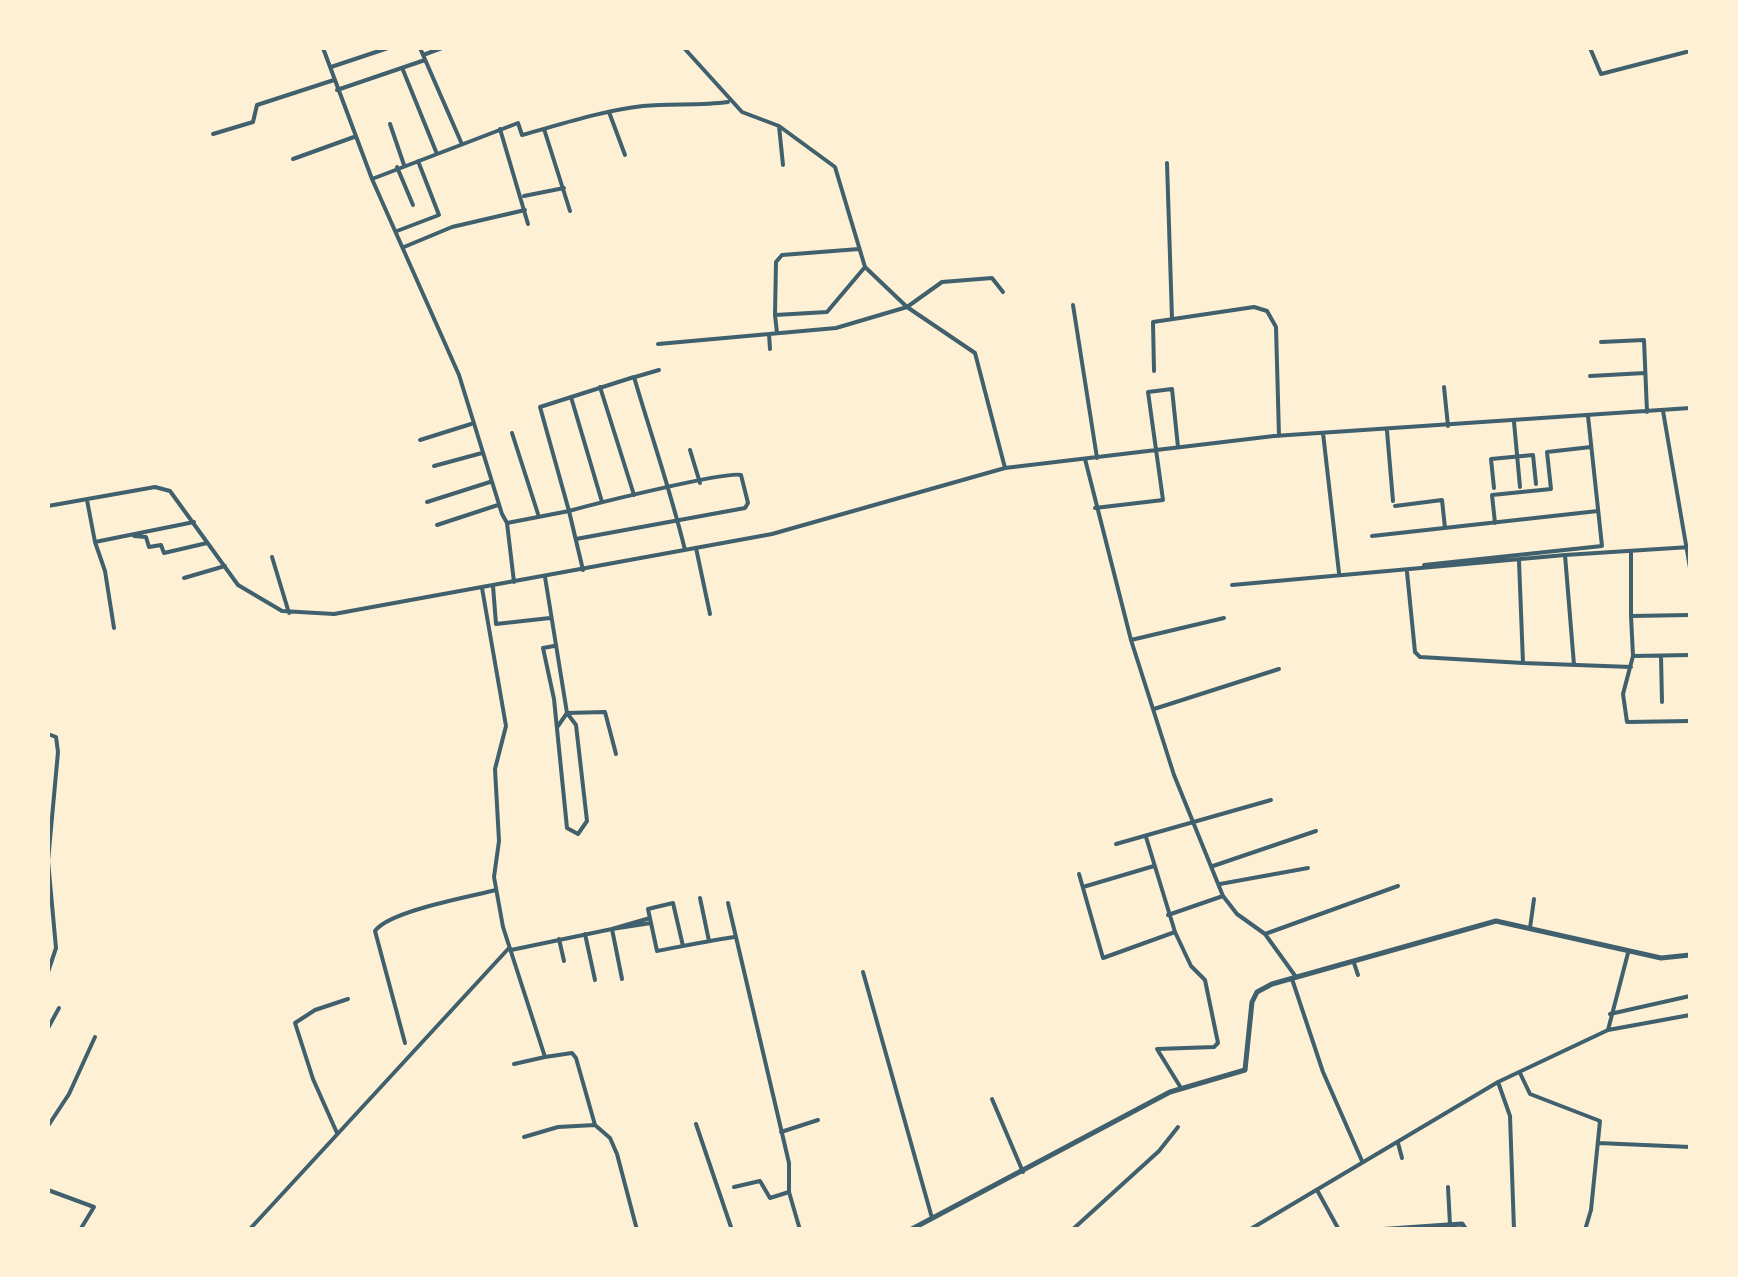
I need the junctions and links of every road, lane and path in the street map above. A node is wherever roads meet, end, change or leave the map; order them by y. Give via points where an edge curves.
1 (322, 48) edge
2 (388, 48) edge
3 (420, 48) edge
4 (442, 48) edge
5 (684, 48) edge
6 (1590, 48) edge
7 (1690, 51) edge
8 (424, 57) junction
9 (330, 67) junction
10 (403, 70) junction
11 (334, 80) junction
12 (337, 90) junction
13 (730, 101) junction
14 (609, 112) junction
15 (390, 124) dead end
16 (778, 126) junction
17 (500, 129) junction
18 (544, 130) junction
19 (213, 134) dead end
20 (354, 138) junction
21 (462, 142) junction
22 (437, 154) junction
23 (626, 155) dead end
24 (293, 159) dead end
25 (418, 161) junction
26 (1167, 163) dead end
27 (783, 165) dead end
28 (401, 166) junction
29 (372, 179) junction
30 (564, 188) junction
31 (522, 196) junction
32 (413, 205) dead end
33 (526, 210) junction
34 (570, 211) dead end
35 (528, 224) dead end
36 (397, 231) junction
37 (404, 247) junction
38 (860, 250) junction
39 (865, 267) junction
40 (1002, 292) dead end
41 (1073, 305) dead end
42 (908, 307) junction
43 (775, 315) junction
44 (1172, 319) junction
45 (768, 333) junction
46 (778, 333) junction
47 (1600, 342) dead end
48 (658, 344) dead end
49 (770, 349) dead end
50 (659, 370) dead end
51 (1154, 371) dead end
52 (1645, 373) junction
53 (1590, 376) dead end
54 (634, 377) junction
55 (600, 387) junction
56 (1444, 387) dead end
57 (571, 396) junction
58 (1690, 408) edge
59 (1664, 412) junction
60 (1647, 413) junction
61 (1588, 416) junction
62 (1514, 421) junction
63 (471, 424) junction
64 (1448, 426) junction
65 (1387, 430) junction
66 (512, 433) dead end
67 (1323, 434) junction
68 (1279, 436) junction
69 (420, 440) dead end
70 (1178, 447) junction
71 (1592, 447) junction
72 (690, 450) dead end
73 (1153, 450) junction
74 (482, 453) junction
75 (1517, 456) junction
76 (1097, 458) junction
77 (1086, 459) junction
78 (434, 466) dead end
79 (1005, 468) junction
80 (490, 482) junction
81 (700, 483) junction
82 (1536, 484) dead end
83 (1520, 487) dead end
84 (1494, 488) dead end
85 (668, 489) junction
86 (634, 495) junction
87 (87, 500) junction
88 (427, 502) dead end
89 (602, 502) junction
90 (498, 505) junction
91 (48, 506) edge
92 (1096, 508) junction
93 (569, 510) junction
94 (1598, 511) junction
95 (538, 514) junction
96 (677, 520) junction
97 (194, 522) junction
98 (507, 523) junction
99 (1495, 523) junction
100 (437, 525) dead end
101 (1445, 528) junction
102 (131, 534) junction
103 (1372, 536) dead end
104 (576, 538) junction
105 (95, 542) junction
106 (207, 542) junction
107 (1689, 547) edge
108 (696, 548) junction
109 (685, 550) junction
110 (1631, 552) junction
111 (1565, 555) junction
112 (272, 557) dead end
113 (1520, 561) junction
114 (1424, 565) dead end
115 (225, 566) junction
116 (1690, 568) edge
117 (583, 570) junction
118 (1407, 571) junction
119 (1339, 575) junction
120 (545, 577) junction
121 (184, 578) dead end
122 (514, 582) junction
123 (492, 586) junction
124 (1232, 586) dead end
125 (482, 588) junction
126 (289, 613) junction
127 (710, 614) dead end
128 (1690, 615) edge
129 (1631, 616) junction
130 (550, 618) junction
131 (1224, 618) dead end
132 (114, 628) dead end
133 (1131, 640) junction
134 (554, 646) junction
135 (1633, 656) junction
136 (1660, 656) junction
137 (1690, 656) edge
138 (1523, 662) junction
139 (1574, 665) junction
140 (1630, 666) junction
141 (1278, 668) dead end
142 (1662, 702) dead end
143 (1154, 710) junction
144 (567, 712) junction
145 (1690, 721) edge
146 (558, 726) junction
147 (48, 734) edge
148 (616, 754) dead end
149 (1271, 800) dead end
150 (1196, 823) junction
151 (1316, 830) dead end
152 (1146, 837) junction
153 (1116, 844) dead end
154 (1154, 866) junction
155 (1213, 866) junction
156 (1308, 868) dead end
157 (1079, 874) dead end
158 (1220, 884) junction
159 (1398, 886) dead end
160 (1083, 887) junction
161 (497, 889) junction
162 (1223, 896) junction
163 (700, 898) dead end
164 (1534, 899) dead end
165 (728, 903) dead end
166 (1168, 916) junction
167 (650, 920) junction
168 (612, 928) junction
169 (1530, 928) junction
170 (1174, 932) junction
171 (585, 934) junction
172 (1265, 934) junction
173 (736, 936) junction
174 (559, 940) junction
175 (709, 941) junction
176 (682, 946) junction
177 (510, 949) junction
178 (1628, 951) junction
179 (1690, 955) edge
180 (564, 962) dead end
181 (1354, 963) junction
182 (48, 972) edge
183 (863, 972) dead end
184 (1358, 975) dead end
185 (1294, 978) junction
186 (622, 979) dead end
187 (594, 980) dead end
188 (1690, 996) edge
189 (348, 999) dead end
190 (59, 1008) dead end
191 (1610, 1014) junction
192 (1690, 1015) edge
193 (48, 1028) edge
194 (1608, 1030) junction
195 (96, 1037) dead end
196 (406, 1043) dead end
197 (545, 1057) junction
198 (514, 1064) dead end
199 (1520, 1072) junction
200 (1498, 1082) junction
201 (1181, 1088) junction
202 (992, 1099) dead end
203 (818, 1120) dead end
204 (696, 1124) dead end
205 (594, 1125) junction
206 (48, 1126) edge
207 (1178, 1127) dead end
208 (781, 1132) junction
209 (336, 1134) junction
210 (524, 1138) dead end
211 (1398, 1142) junction
212 (1598, 1143) junction
213 (1690, 1146) edge
214 (1402, 1158) dead end
215 (1362, 1162) junction
216 (1023, 1172) junction
217 (734, 1187) dead end
218 (1448, 1187) dead end
219 (48, 1190) edge
220 (1317, 1190) junction
221 (789, 1192) junction
222 (932, 1218) junction
223 (1450, 1224) junction
224 (1441, 1228) edge
225 (80, 1230) edge
226 (249, 1230) edge
227 (637, 1230) edge
228 (732, 1230) edge
229 (800, 1230) edge
230 (910, 1230) edge
231 (1072, 1230) edge
232 (1248, 1230) edge
233 (1339, 1230) edge
234 (1376, 1230) edge
235 (1466, 1230) edge
236 (1514, 1230) edge
237 (1584, 1230) edge

1 - 9 street
2 - 9 street
3 - 8 street
4 - 8 street
5 - 13 street
6 - 7 street via 1601,74
8 - 10 street
8 - 21 street
9 - 11 street
10 - 12 street
10 - 22 street
11 - 12 street
11 - 19 street via 257,105 253,122
12 - 20 street
13 - 14 street
13 - 16 street
14 - 18 street
14 - 23 street
15 - 28 street
16 - 27 street
16 - 38 street via 839,172
17 - 18 street via 518,123 522,135
17 - 21 street
17 - 31 street
18 - 30 street
20 - 24 street
20 - 29 street
21 - 22 street
22 - 25 street
25 - 28 street
25 - 36 street via 439,216
26 - 44 street
28 - 29 street
28 - 32 street
29 - 36 street
30 - 31 street
30 - 34 street
31 - 33 street
33 - 35 street
33 - 37 street via 452,227
36 - 37 street
37 - 63 street via 459,375
38 - 39 street
38 - 43 street via 782,255 776,262
39 - 42 street
39 - 43 street via 829,311
40 - 42 street via 992,278 949,281
41 - 76 street
42 - 46 street via 836,328
42 - 79 street via 974,353
43 - 46 street
44 - 51 street via 1150,324
44 - 68 street via 1254,307 1275,319
45 - 46 street
45 - 48 street
45 - 49 street
47 - 52 street via 1644,340
50 - 54 street
52 - 53 street
52 - 60 street
54 - 55 street
54 - 85 street
55 - 57 street
55 - 86 street
56 - 64 street
57 - 89 street
57 - 93 street via 540,408
58 - 59 street
59 - 60 street
59 - 107 street
60 - 61 street
61 - 62 street
61 - 71 street
62 - 64 street
62 - 75 street
63 - 69 street
63 - 74 street
64 - 65 street
65 - 67 street
65 - 101 street via 1394,503 1442,500
66 - 95 street
67 - 68 street
67 - 119 street
68 - 70 street
70 - 73 street
70 - 73 street via 1172,390 1150,391
71 - 94 street
71 - 99 street via 1547,452 1550,488 1492,495
72 - 81 street
73 - 76 street
73 - 92 street via 1163,500
74 - 78 street
74 - 80 street
75 - 82 street via 1533,455
75 - 83 street
75 - 84 street via 1491,459
76 - 77 street
77 - 79 street
77 - 92 street
79 - 108 street
80 - 88 street
80 - 90 street
81 - 85 street
81 - 96 street via 739,473 748,503
85 - 86 street
85 - 96 street
86 - 89 street
87 - 91 street
87 - 97 street via 170,491
87 - 105 street
89 - 93 street
90 - 98 street
90 - 100 street
92 - 133 street
93 - 95 street
93 - 104 street
94 - 99 street
94 - 114 street via 1602,546
95 - 98 street
96 - 104 street
96 - 109 street
97 - 102 street
97 - 106 street
98 - 122 street
99 - 101 street
101 - 103 street
102 - 105 street
102 - 106 street via 146,537 149,547 161,544 164,553
104 - 117 street
105 - 132 street
106 - 115 street
107 - 110 street
107 - 116 street
108 - 109 street
108 - 127 street
109 - 117 street
110 - 111 street
110 - 129 street
111 - 113 street
111 - 139 street
112 - 126 street
113 - 118 street
113 - 138 street
115 - 121 street
115 - 126 street via 238,585
117 - 120 street
118 - 119 street
118 - 138 street via 1420,657
119 - 124 street
120 - 122 street
120 - 130 street
122 - 123 street
123 - 125 street
123 - 130 street via 496,624
125 - 126 street via 334,614
125 - 161 street via 506,726 495,769
128 - 129 street
129 - 135 street
130 - 134 street
131 - 133 street
133 - 143 street
134 - 144 street
134 - 146 street via 543,648
135 - 136 street
135 - 140 street
136 - 137 street
136 - 142 street
138 - 139 street
139 - 140 street
140 - 145 street via 1627,722
141 - 143 street
143 - 150 street
144 - 146 street
144 - 146 street via 576,726 587,821 578,834 568,828
144 - 148 street via 608,714
147 - 182 street via 56,737 58,752 48,861 56,948
149 - 150 street
150 - 152 street
150 - 155 street
151 - 155 street
152 - 153 street
152 - 154 street
154 - 160 street
154 - 166 street
155 - 158 street
156 - 158 street
157 - 160 street
158 - 162 street
159 - 172 street
160 - 170 street via 1103,958
161 - 177 street
161 - 196 street via 403,916 375,931
162 - 166 street
162 - 172 street
163 - 175 street
164 - 169 street
165 - 173 street
166 - 170 street
167 - 168 street
167 - 176 street via 657,950
167 - 176 street via 648,909 673,903
168 - 171 street
168 - 186 street
169 - 178 street
169 - 181 street via 1493,921
170 - 201 street via 1205,980 1218,1042 1214,1048 1157,1049
171 - 174 street
171 - 187 street
172 - 185 street
173 - 175 street
173 - 208 street
174 - 177 street
174 - 180 street
175 - 176 street
177 - 197 street
177 - 209 street
178 - 179 street
178 - 191 street
181 - 184 street
181 - 185 street
183 - 222 street
185 - 201 street via 1257,992 1244,1070
185 - 215 street via 1323,1072
188 - 191 street
189 - 209 street via 296,1023
190 - 193 street
191 - 194 street
192 - 194 street
194 - 199 street
195 - 206 street
197 - 198 street
197 - 205 street via 574,1056
199 - 200 street
199 - 212 street via 1526,1092 1598,1119
200 - 211 street
200 - 236 street via 1510,1116
201 - 216 street
202 - 216 street
203 - 208 street
204 - 228 street
205 - 210 street
205 - 227 street via 617,1154
207 - 231 street
208 - 221 street via 792,1175
209 - 226 street
211 - 214 street
211 - 215 street
212 - 213 street
212 - 237 street
215 - 220 street
216 - 222 street
217 - 221 street via 760,1181 770,1198
218 - 223 street
219 - 225 street via 94,1207
220 - 232 street
220 - 233 street
221 - 229 street
222 - 230 street
223 - 224 street
223 - 235 street
224 - 234 street

